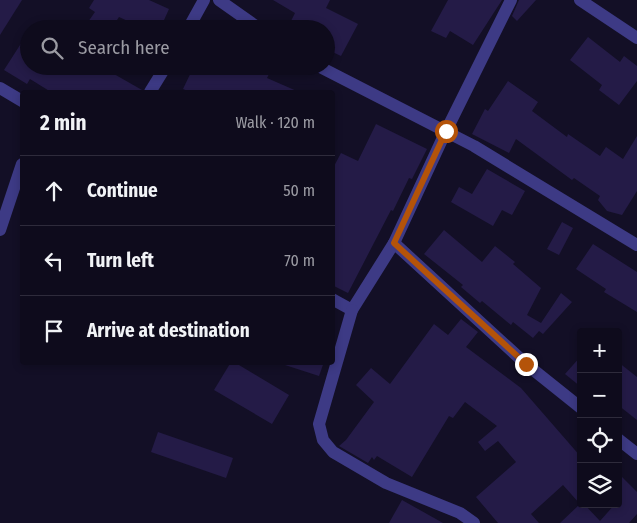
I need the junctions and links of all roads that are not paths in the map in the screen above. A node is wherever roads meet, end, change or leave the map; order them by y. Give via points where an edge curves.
1 (204, 0) edge
2 (219, 0) edge
3 (511, 0) edge
4 (580, 0) edge
5 (193, 20) edge
6 (247, 20) edge
7 (637, 38) edge
8 (160, 75) edge
9 (335, 75) edge
10 (0, 88) edge
11 (151, 90) edge
12 (20, 100) edge
13 (446, 131) junction
14 (20, 170) edge
15 (0, 230) edge
16 (394, 243) junction
17 (637, 245) edge
18 (335, 301) edge
19 (352, 310) junction
20 (577, 405) edge
21 (622, 442) edge
22 (637, 454) edge
23 (474, 523) edge

1 - 5 street
2 - 6 street
3 - 13 street
4 - 7 street
8 - 11 street
9 - 13 street
10 - 12 street
13 - 16 street
13 - 17 street
14 - 15 street
16 - 19 street
16 - 20 street via 526,364
18 - 19 street
19 - 23 street via 319,424 323,440 333,452 386,483 460,513
21 - 22 street

